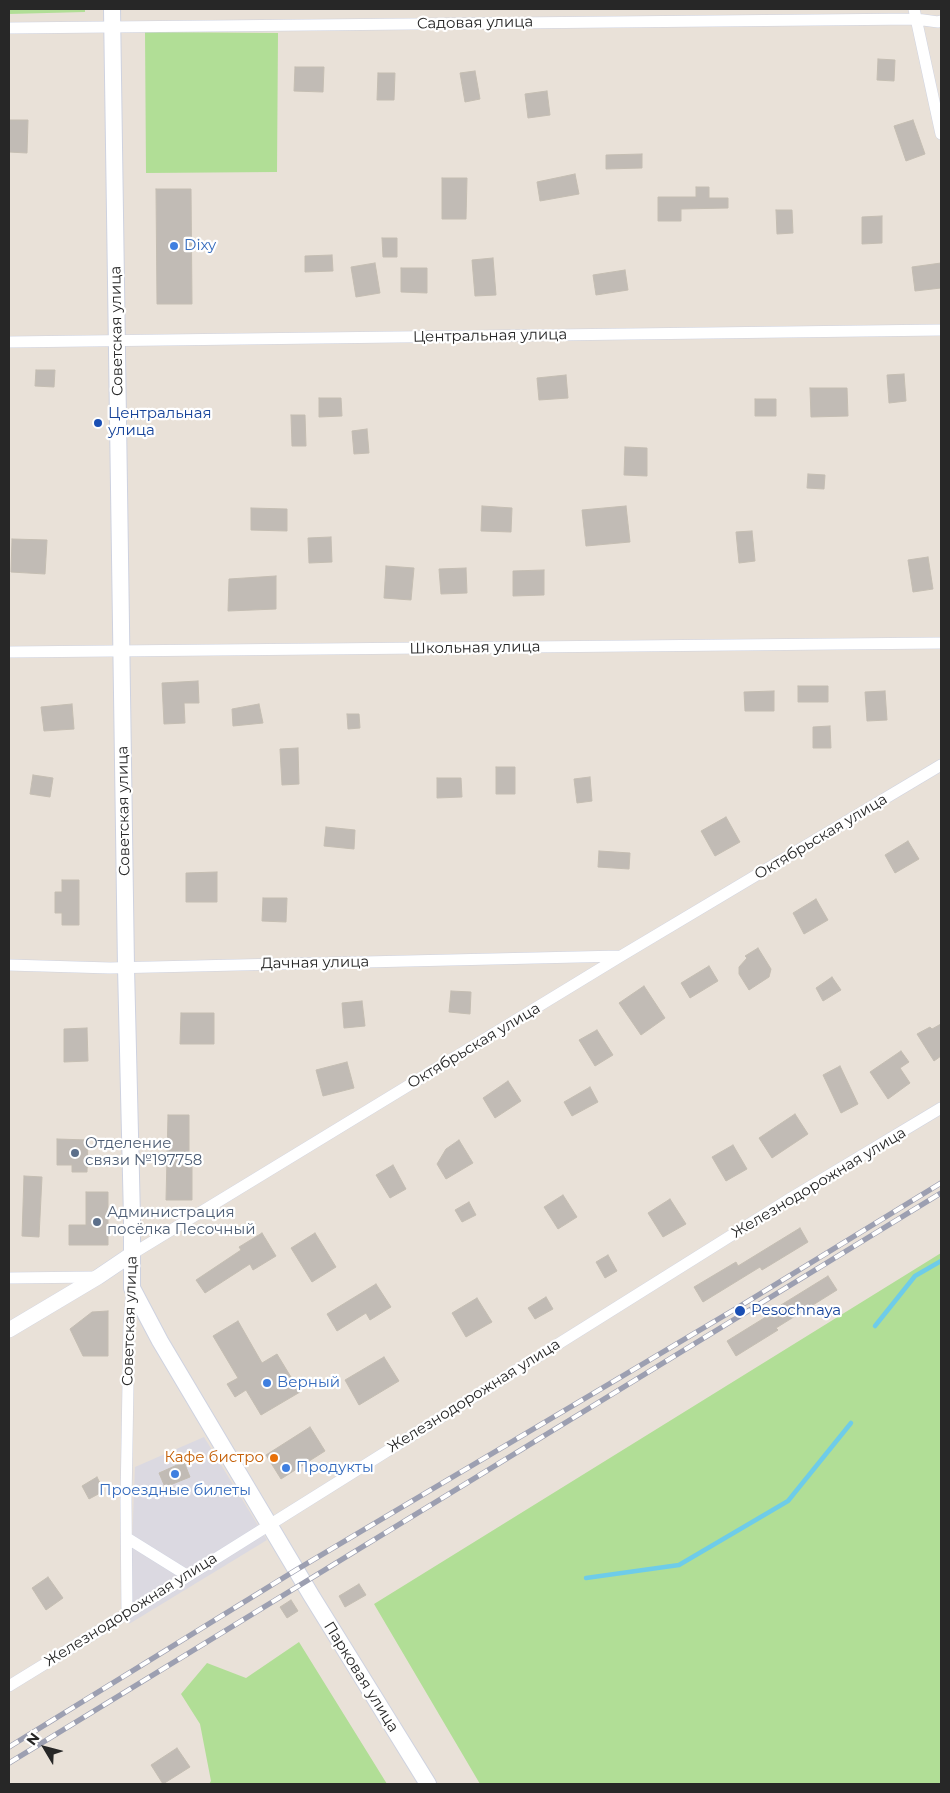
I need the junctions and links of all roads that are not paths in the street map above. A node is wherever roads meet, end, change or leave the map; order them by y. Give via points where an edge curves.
1 (112, 9) edge
2 (915, 14) edge
3 (941, 21) edge
4 (112, 27) junction
5 (9, 28) edge
6 (941, 134) edge
7 (941, 330) edge
8 (117, 340) junction
9 (9, 342) edge
10 (941, 643) edge
11 (9, 652) edge
12 (122, 652) junction
13 (941, 765) edge
14 (622, 956) junction
15 (9, 965) edge
16 (126, 967) junction
17 (941, 1108) edge
18 (132, 1254) junction
19 (98, 1277) junction
20 (9, 1278) edge
21 (132, 1288) junction
22 (9, 1330) edge
23 (270, 1524) junction
24 (127, 1538) junction
25 (188, 1576) junction
26 (127, 1614) junction
27 (9, 1686) edge
28 (428, 1784) edge

1 - 4 main road, Советская улица
2 - 3 street, Садовая улица
2 - 4 street, Садовая улица
2 - 6 street
4 - 5 street, Садовая улица
4 - 8 main road, Советская улица
7 - 8 street, Центральная улица
8 - 9 street, Центральная улица
8 - 12 main road, Советская улица
10 - 12 street, Школьная улица
11 - 12 street, Школьная улица
12 - 16 main road, Советская улица
13 - 14 street, Октябрьская улица
14 - 16 street, Дачная улица
14 - 18 street, Октябрьская улица
15 - 16 street, Дачная улица
16 - 18 main road, Советская улица
17 - 23 street, Железнодорожная улица via 606,1312
18 - 19 street, Октябрьская улица
18 - 21 main road, Советская улица
19 - 20 street
19 - 22 street, Октябрьская улица
21 - 23 main road, Парковая улица via 160,1341
21 - 24 street, Советская улица
23 - 25 street, Железнодорожная улица
23 - 28 main road, Парковая улица
24 - 25 street
24 - 26 street, Советская улица
25 - 26 street, Железнодорожная улица
26 - 27 street, Железнодорожная улица

